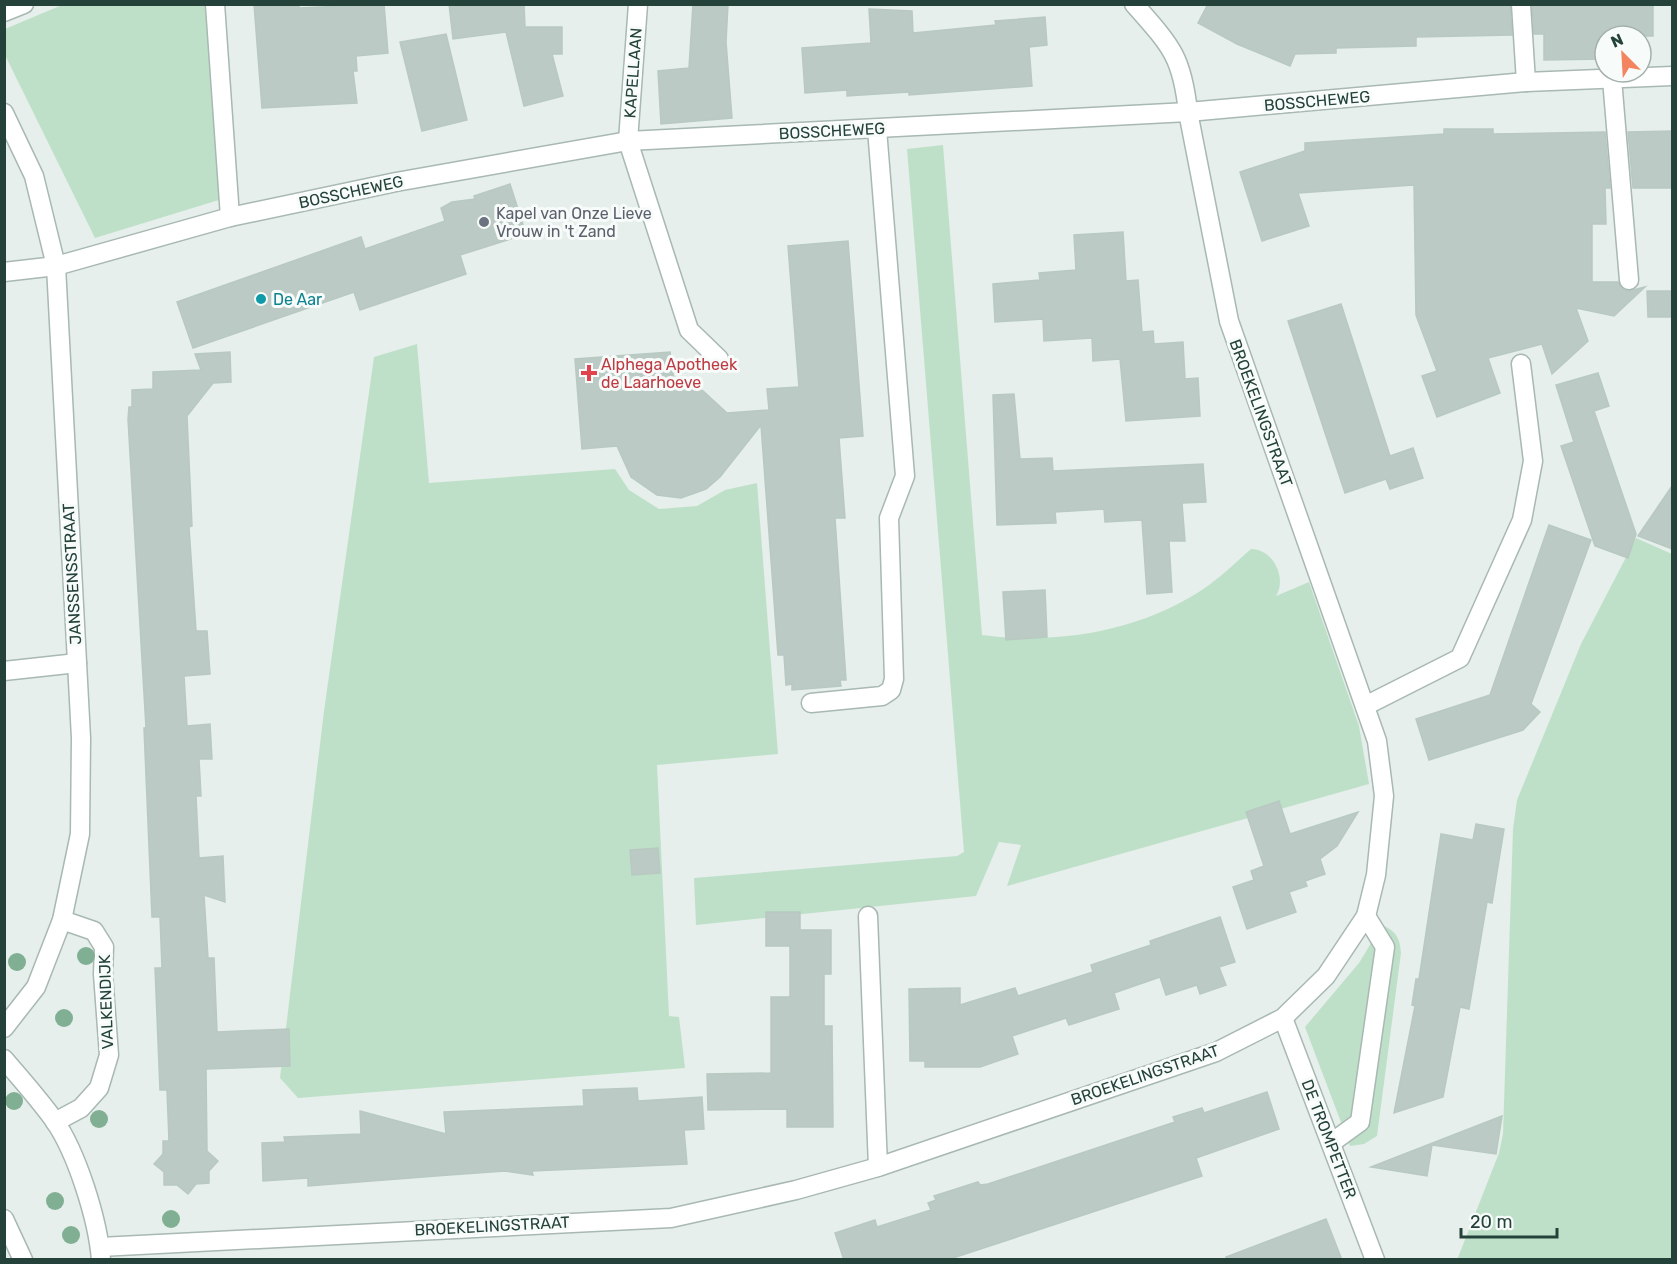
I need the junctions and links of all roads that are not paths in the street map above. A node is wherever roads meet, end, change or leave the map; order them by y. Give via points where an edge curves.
1 (24, 4) edge
2 (215, 4) edge
3 (638, 4) edge
4 (1134, 4) edge
5 (1521, 4) edge
6 (4, 12) edge
7 (1672, 76) edge
8 (1653, 77) edge
9 (1593, 80) edge
10 (1526, 82) junction
11 (1612, 84) edge
12 (1188, 112) junction
13 (4, 113) edge
14 (877, 129) junction
15 (628, 141) junction
16 (230, 217) junction
17 (56, 266) junction
18 (4, 272) edge
19 (1629, 280) dead end
20 (719, 359) dead end
21 (1521, 364) dead end
22 (77, 663) junction
23 (4, 671) edge
24 (811, 703) dead end
25 (1365, 706) junction
26 (867, 916) dead end
27 (1366, 916) junction
28 (63, 920) junction
29 (1283, 1018) junction
30 (4, 1028) edge
31 (4, 1059) edge
32 (55, 1122) junction
33 (1331, 1143) junction
34 (878, 1167) junction
35 (4, 1219) edge
36 (174, 1252) edge
37 (100, 1253) edge
38 (24, 1260) edge
39 (1375, 1260) edge

1 - 6 street
2 - 16 street
3 - 15 street, KAPELLAAN
4 - 12 street, BROEKELINGSTRAAT via 1170,45 1184,78
5 - 10 street
7 - 8 street, BOSSCHEWEG
9 - 10 street, BOSSCHEWEG
10 - 12 street, BOSSCHEWEG
11 - 19 street
12 - 14 street, BOSSCHEWEG
12 - 25 street, BROEKELINGSTRAAT via 1229,321
13 - 17 street, JANSSENSSTRAAT via 34,177
14 - 15 street, BOSSCHEWEG
14 - 24 street via 905,476 889,518 894,679 891,690 882,696
15 - 16 street, BOSSCHEWEG via 396,182
15 - 20 street via 689,330
16 - 17 street, BOSSCHEWEG
17 - 18 street, BOSSCHEWEG
17 - 22 street, JANSSENSSTRAAT
21 - 25 street via 1533,460 1522,520 1460,658
22 - 23 street
22 - 28 street, JANSSENSSTRAAT via 80,834
25 - 27 street, BROEKELINGSTRAAT via 1377,741 1384,796 1376,875
26 - 34 street
27 - 29 street, BROEKELINGSTRAAT via 1326,976
27 - 33 street via 1385,947 1360,1122
28 - 30 street, JANSSENSSTRAAT via 36,987
28 - 32 street, VALKENDIJK via 94,931 104,947 109,1055 99,1088 81,1108
29 - 33 street, DE TROMPETTER
29 - 34 street, BROEKELINGSTRAAT via 1216,1052
31 - 32 street
32 - 37 street via 81,1176
33 - 39 street, DE TROMPETTER
34 - 36 street, BROEKELINGSTRAAT via 671,1218
35 - 38 street
36 - 37 street, BROEKELINGSTRAAT

